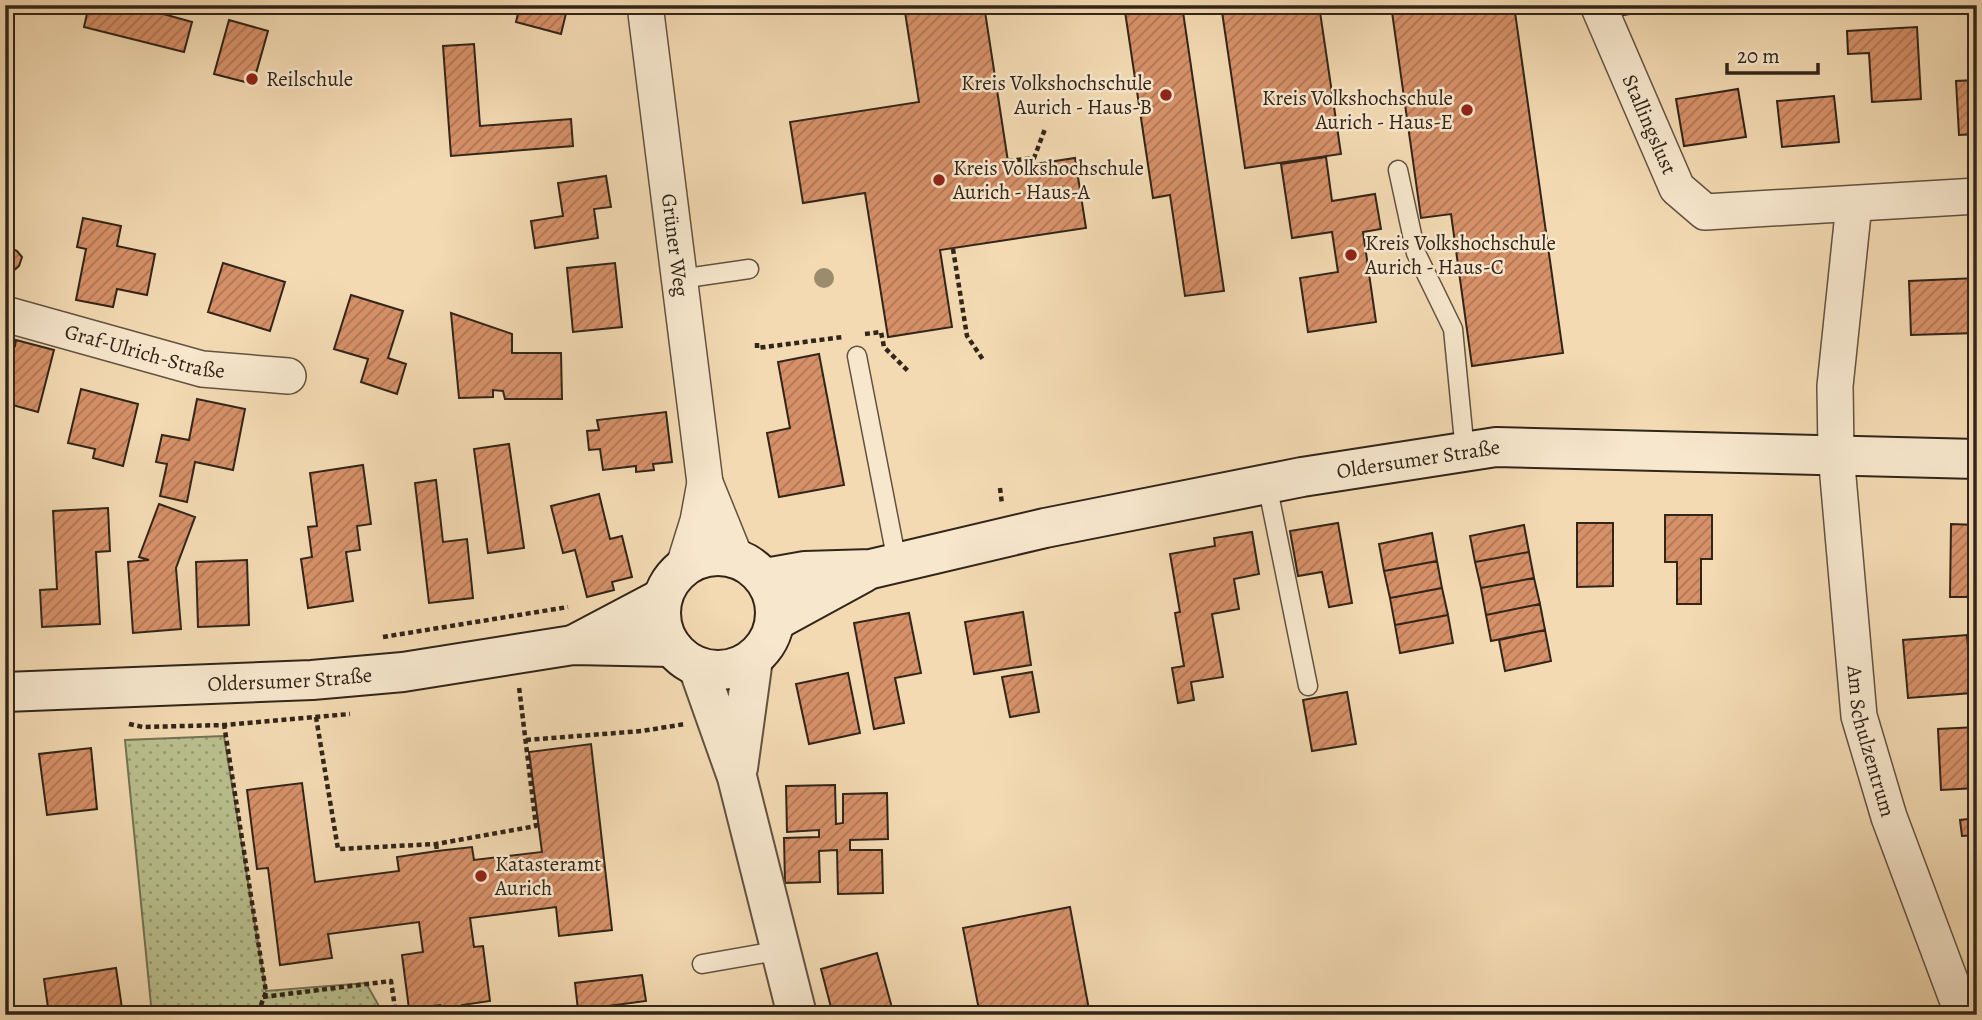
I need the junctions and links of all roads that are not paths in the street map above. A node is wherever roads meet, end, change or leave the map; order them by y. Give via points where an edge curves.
1 (645, 5) edge
2 (1598, 5) edge
3 (1398, 170) dead end
4 (1977, 196) edge
5 (1854, 204) junction
6 (749, 269) dead end
7 (680, 279) junction
8 (5, 314) edge
9 (857, 356) dead end
10 (288, 376) dead end
11 (1465, 452) junction
12 (1836, 454) junction
13 (1977, 459) edge
14 (705, 483) junction
15 (1267, 484) junction
16 (684, 566) junction
17 (884, 566) junction
18 (750, 568) junction
19 (662, 598) junction
20 (775, 621) junction
21 (573, 645) junction
22 (685, 657) junction
23 (753, 659) junction
24 (1308, 686) dead end
25 (5, 692) edge
26 (737, 777) junction
27 (782, 950) junction
28 (702, 964) dead end
29 (797, 1015) edge
30 (1963, 1015) edge

1 - 7 street, Grüner Weg
2 - 5 street, Stallingslust via 1677,188 1705,212
3 - 11 lane via 1416,253 1453,329
4 - 5 street, Stallingslust
5 - 12 street via 1835,386
6 - 7 lane
7 - 14 street, Grüner Weg
8 - 10 street, Graf-Ulrich-Straße via 202,369
9 - 17 lane
11 - 12 main road, Oldersumer Straße via 1496,447
11 - 15 main road, Oldersumer Straße
12 - 13 main road, Oldersumer Straße
12 - 30 street, Am Schulzentrum via 1859,716 1889,817
14 - 16 street, Grüner Weg
14 - 18 street, Grüner Weg
15 - 17 main road, Oldersumer Straße
15 - 24 lane
16 - 18 main road, Oldersumer Straße via 708,556
16 - 19 main road, Oldersumer Straße via 670,580
17 - 18 main road, Oldersumer Straße via 805,571
17 - 20 main road, Oldersumer Straße
18 - 20 main road via 776,606
19 - 21 main road, Oldersumer Straße
19 - 22 main road via 664,632
20 - 23 main road via 771,636
21 - 22 main road, Oldersumer Straße
21 - 25 main road, Oldersumer Straße via 403,672 312,680
22 - 23 main road, Oldersumer Straße via 726,669
22 - 26 main road
23 - 26 main road
26 - 27 main road
27 - 28 lane
27 - 29 main road

